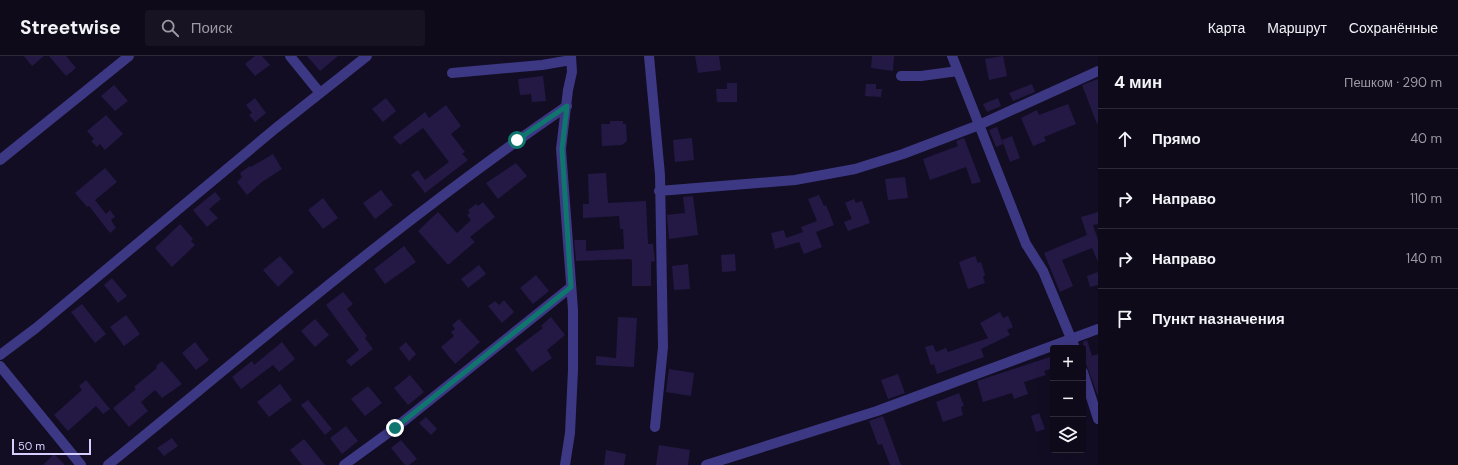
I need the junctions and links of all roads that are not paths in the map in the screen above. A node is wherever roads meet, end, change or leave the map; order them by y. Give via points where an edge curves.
1 (129, 56) edge
2 (290, 56) edge
3 (367, 56) edge
4 (649, 56) edge
5 (952, 56) edge
6 (571, 58) edge
7 (958, 71) junction
8 (1098, 71) edge
9 (452, 73) dead end
10 (901, 76) dead end
11 (320, 93) junction
12 (567, 106) junction
13 (979, 125) junction
14 (0, 160) edge
15 (659, 191) junction
16 (571, 287) junction
17 (1098, 329) edge
18 (1074, 343) edge
19 (0, 356) edge
20 (0, 366) edge
21 (1086, 381) edge
22 (1098, 419) edge
23 (655, 427) dead end
24 (81, 465) edge
25 (108, 465) edge
26 (344, 465) edge
27 (565, 465) edge
28 (706, 465) edge

1 - 14 street
2 - 11 street
3 - 11 street
4 - 15 street via 660,175
5 - 7 street
6 - 9 street via 542,65
6 - 12 street via 572,72
7 - 10 street
7 - 13 street
8 - 13 street
11 - 19 street
12 - 16 street via 562,149
12 - 25 street via 517,140 404,225
13 - 15 street via 855,169 795,180
13 - 18 street via 1026,244 1043,271
15 - 23 street via 663,347
16 - 26 street via 395,428
16 - 27 street via 574,370
17 - 18 street
18 - 28 street via 877,411
20 - 24 street
21 - 22 street

